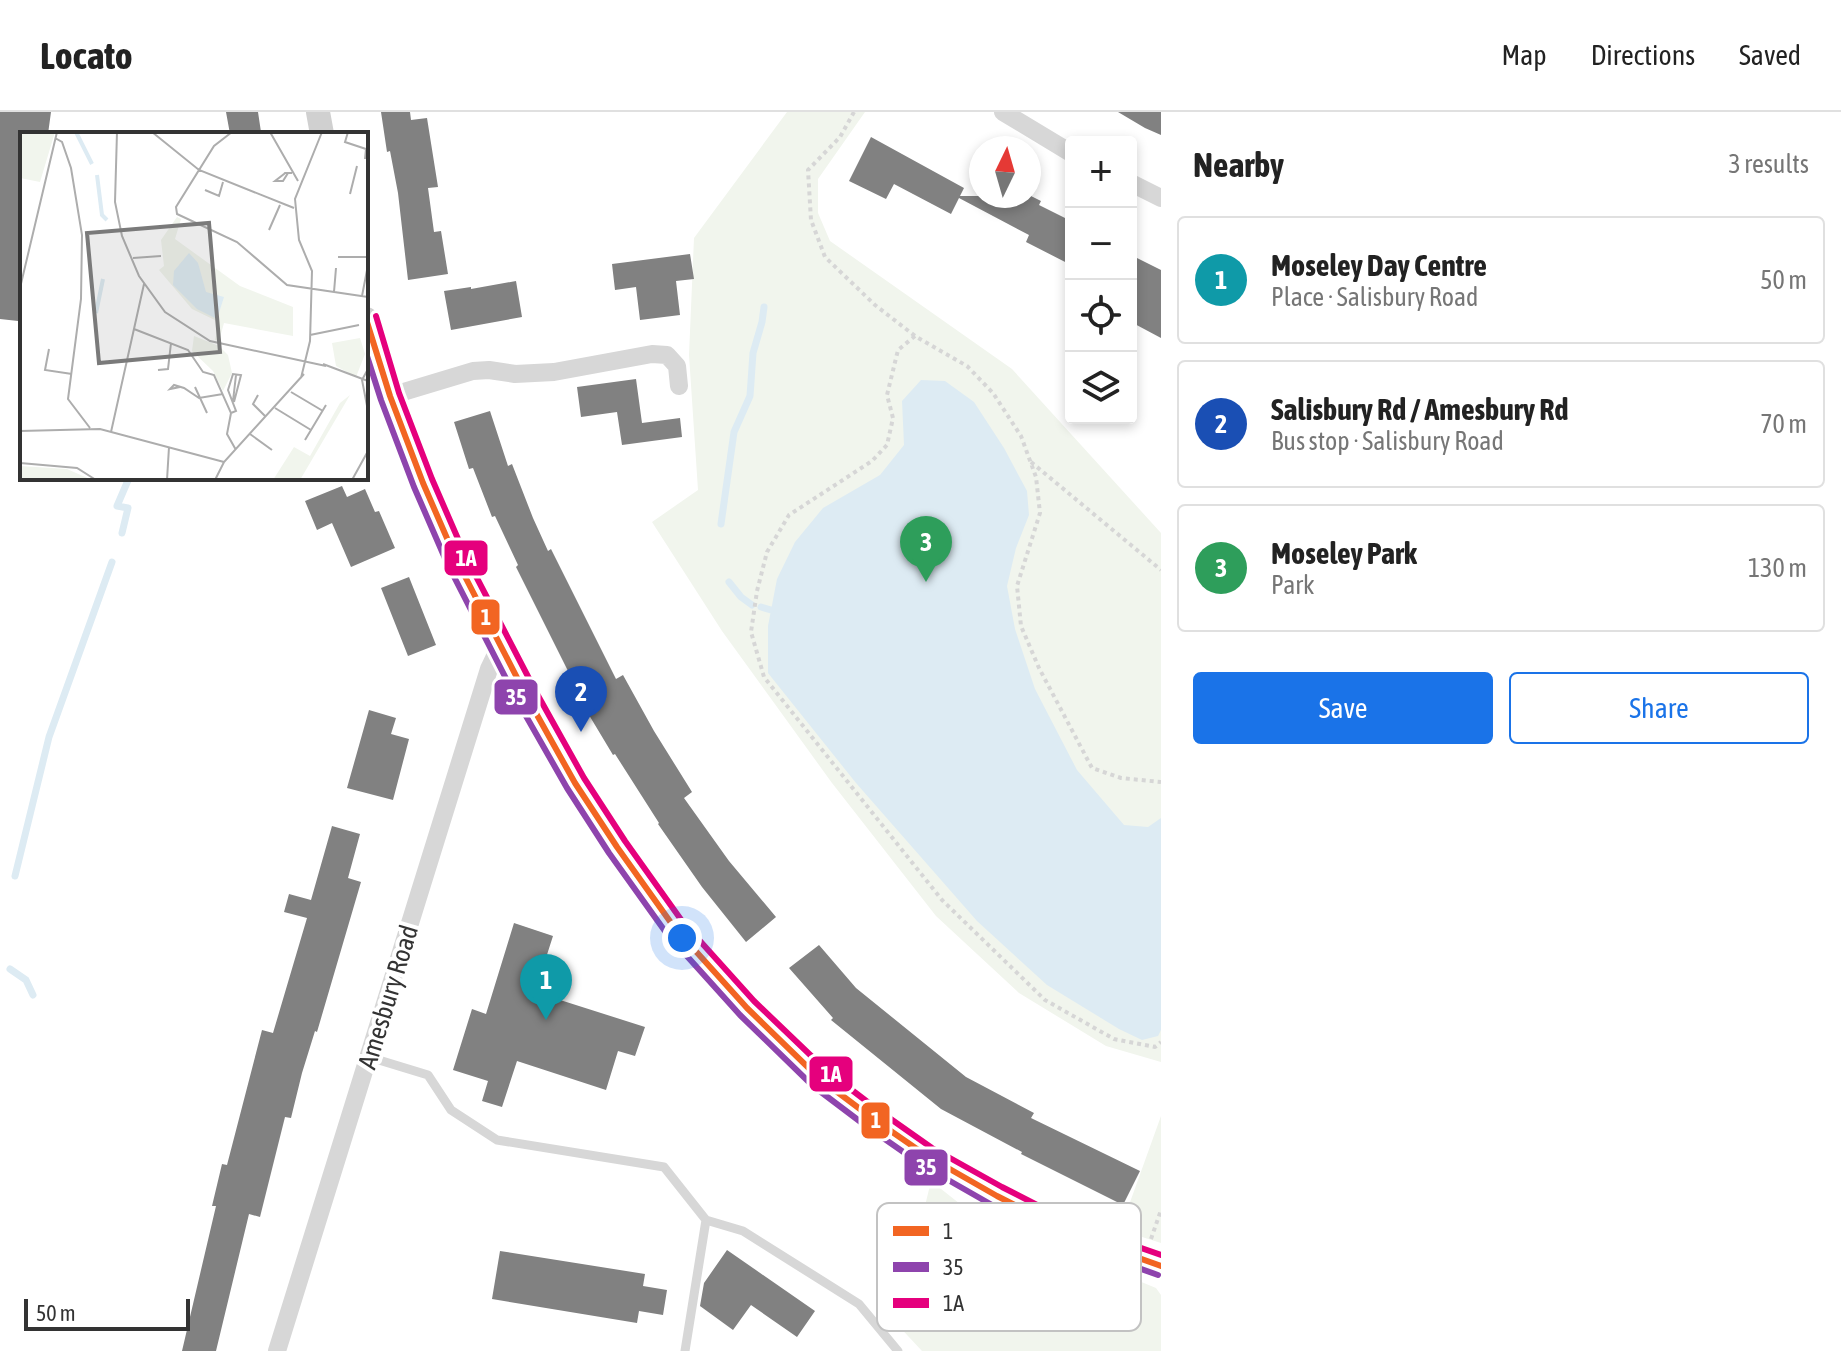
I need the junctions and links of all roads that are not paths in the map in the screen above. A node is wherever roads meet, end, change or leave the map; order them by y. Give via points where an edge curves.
1 (318, 112) edge
2 (1003, 112) edge
3 (322, 132) edge
4 (1065, 149) edge
5 (1137, 186) edge
6 (1161, 198) edge
7 (368, 325) edge
8 (679, 386) dead end
9 (390, 396) junction
10 (501, 644) junction
11 (369, 1057) junction
12 (1011, 1203) edge
13 (706, 1220) junction
14 (877, 1326) edge
15 (881, 1331) edge
16 (277, 1351) edge
17 (685, 1351) edge
18 (898, 1351) edge

1 - 3 main road
2 - 4 street
5 - 6 street
7 - 9 main road
8 - 9 street via 677,366 667,355 652,354 554,372 473,371
9 - 10 main road via 456,559
10 - 11 street, Amesbury Road
10 - 12 main road via 575,783 617,847 674,927 747,1008 809,1069 872,1118
11 - 13 lane via 428,1075 451,1110 497,1140 664,1167
11 - 16 street, Amesbury Road
13 - 14 lane via 743,1231 859,1304
13 - 17 lane
15 - 18 lane

